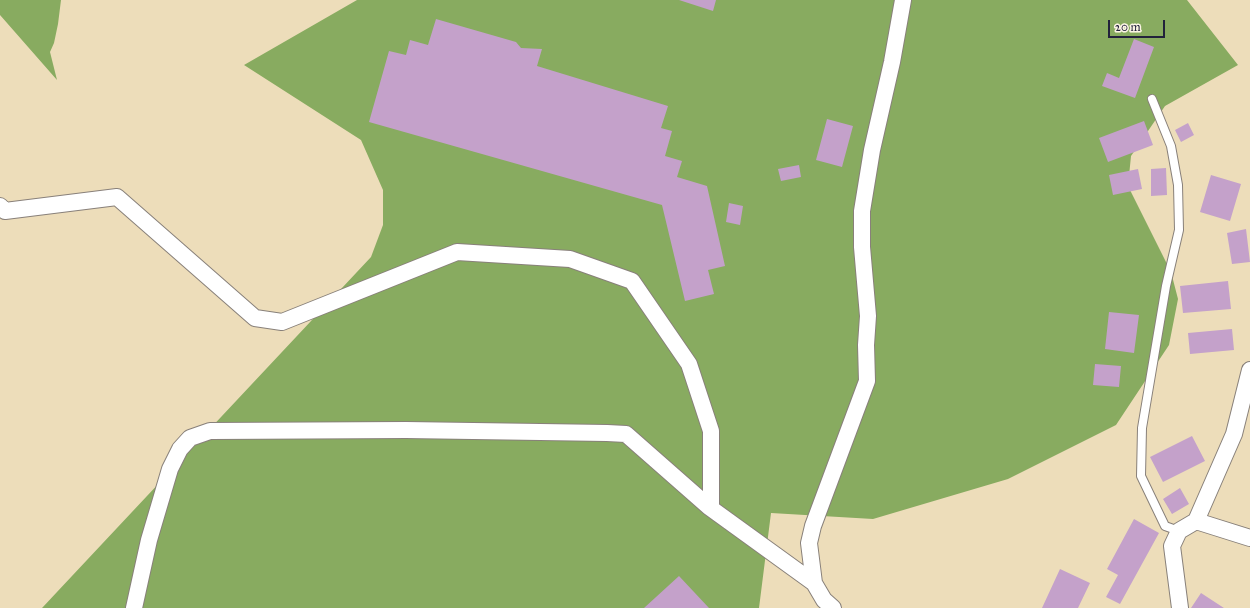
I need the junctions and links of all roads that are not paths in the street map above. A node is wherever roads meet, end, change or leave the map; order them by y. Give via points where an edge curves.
1 (903, 0) edge
2 (1152, 99) dead end
3 (0, 206) edge
4 (1250, 370) edge
5 (711, 508) junction
6 (1196, 521) junction
7 (1179, 531) junction
8 (1250, 538) edge
9 (814, 583) junction
10 (134, 608) edge
11 (833, 608) edge
12 (1180, 608) edge

1 - 9 street via 862,211 862,247 868,316 867,381 813,526 809,543
2 - 7 lane via 1171,146 1178,185 1179,230 1166,286 1142,428 1141,476 1165,526
3 - 5 street via 5,211 117,197 255,318 282,322 457,252 570,259 632,282 689,364 711,431
4 - 6 street via 1234,434
5 - 9 street
5 - 10 street via 626,434 406,430 210,431 190,438 180,449 170,469 149,540
6 - 7 street
6 - 8 street
7 - 12 street via 1172,546
9 - 11 street via 824,600

